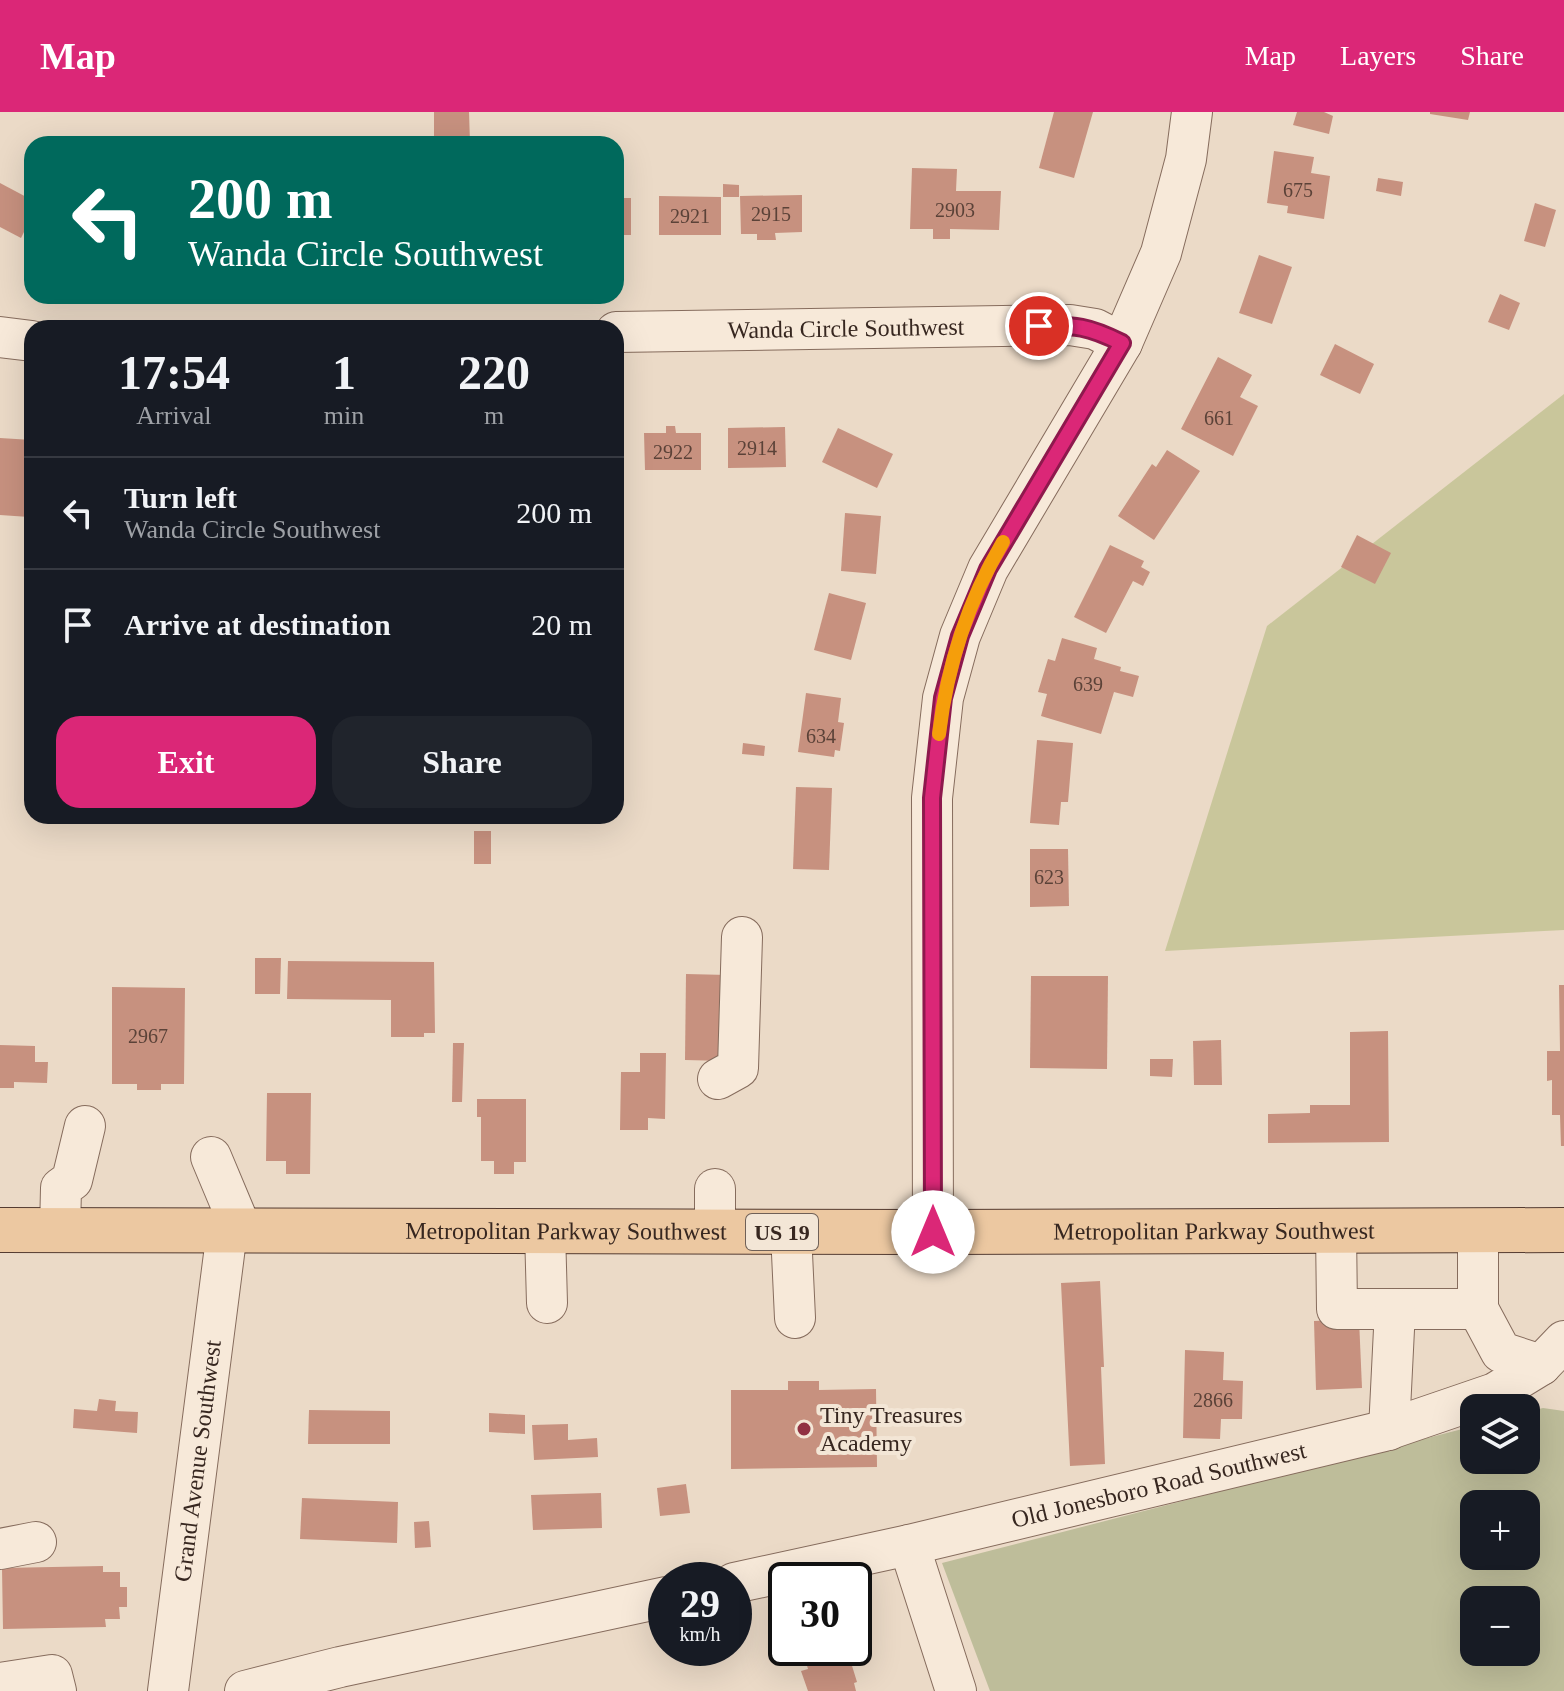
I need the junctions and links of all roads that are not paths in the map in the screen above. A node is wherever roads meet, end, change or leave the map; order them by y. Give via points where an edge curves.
1 (1192, 112) edge
2 (624, 332) edge
3 (0, 337) edge
4 (24, 340) edge
5 (1122, 343) junction
6 (742, 937) dead end
7 (718, 1079) dead end
8 (85, 1126) dead end
9 (211, 1157) dead end
10 (715, 1189) dead end
11 (0, 1230) edge
12 (1564, 1230) edge
13 (60, 1231) junction
14 (235, 1231) junction
15 (545, 1231) junction
16 (1336, 1231) junction
17 (1478, 1231) junction
18 (715, 1232) junction
19 (791, 1232) junction
20 (933, 1232) junction
21 (547, 1303) dead end
22 (1395, 1309) junction
23 (1478, 1309) junction
24 (795, 1318) dead end
25 (1552, 1353) edge
26 (1389, 1430) junction
27 (909, 1545) junction
28 (752, 1579) edge
29 (648, 1601) edge
30 (0, 1683) edge
31 (56, 1691) edge
32 (168, 1691) edge
33 (245, 1691) edge
34 (956, 1691) edge

1 - 5 street via 1186,159 1161,253
2 - 5 street, Wanda Circle Southwest via 1070,325 1095,329
3 - 4 street
5 - 20 street via 988,569 960,636 943,698 932,798
6 - 7 street via 738,1068
8 - 13 street via 72,1180 57,1180
9 - 14 street
10 - 18 street
11 - 13 main road, Metropolitan Parkway Southwest / US 19
12 - 17 main road, Metropolitan Parkway Southwest / US 19
13 - 14 main road, Metropolitan Parkway Southwest / US 19
14 - 15 main road, Metropolitan Parkway Southwest / US 19
14 - 32 street, Grand Avenue Southwest
15 - 18 main road, Metropolitan Parkway Southwest / US 19
15 - 21 street
16 - 17 main road, Metropolitan Parkway Southwest / US 19
16 - 20 main road, Metropolitan Parkway Southwest / US 19
16 - 22 street via 1337,1309
17 - 23 street
18 - 19 main road, Metropolitan Parkway Southwest / US 19
19 - 20 main road, Metropolitan Parkway Southwest / US 19
19 - 24 street
22 - 23 street
22 - 26 street
23 - 25 street via 1501,1352
25 - 26 street, Old Jonesboro Road Southwest via 1495,1393
26 - 27 street, Old Jonesboro Road Southwest
27 - 28 street, Old Jonesboro Road Southwest
27 - 34 street
29 - 33 street
30 - 31 street via 52,1675

